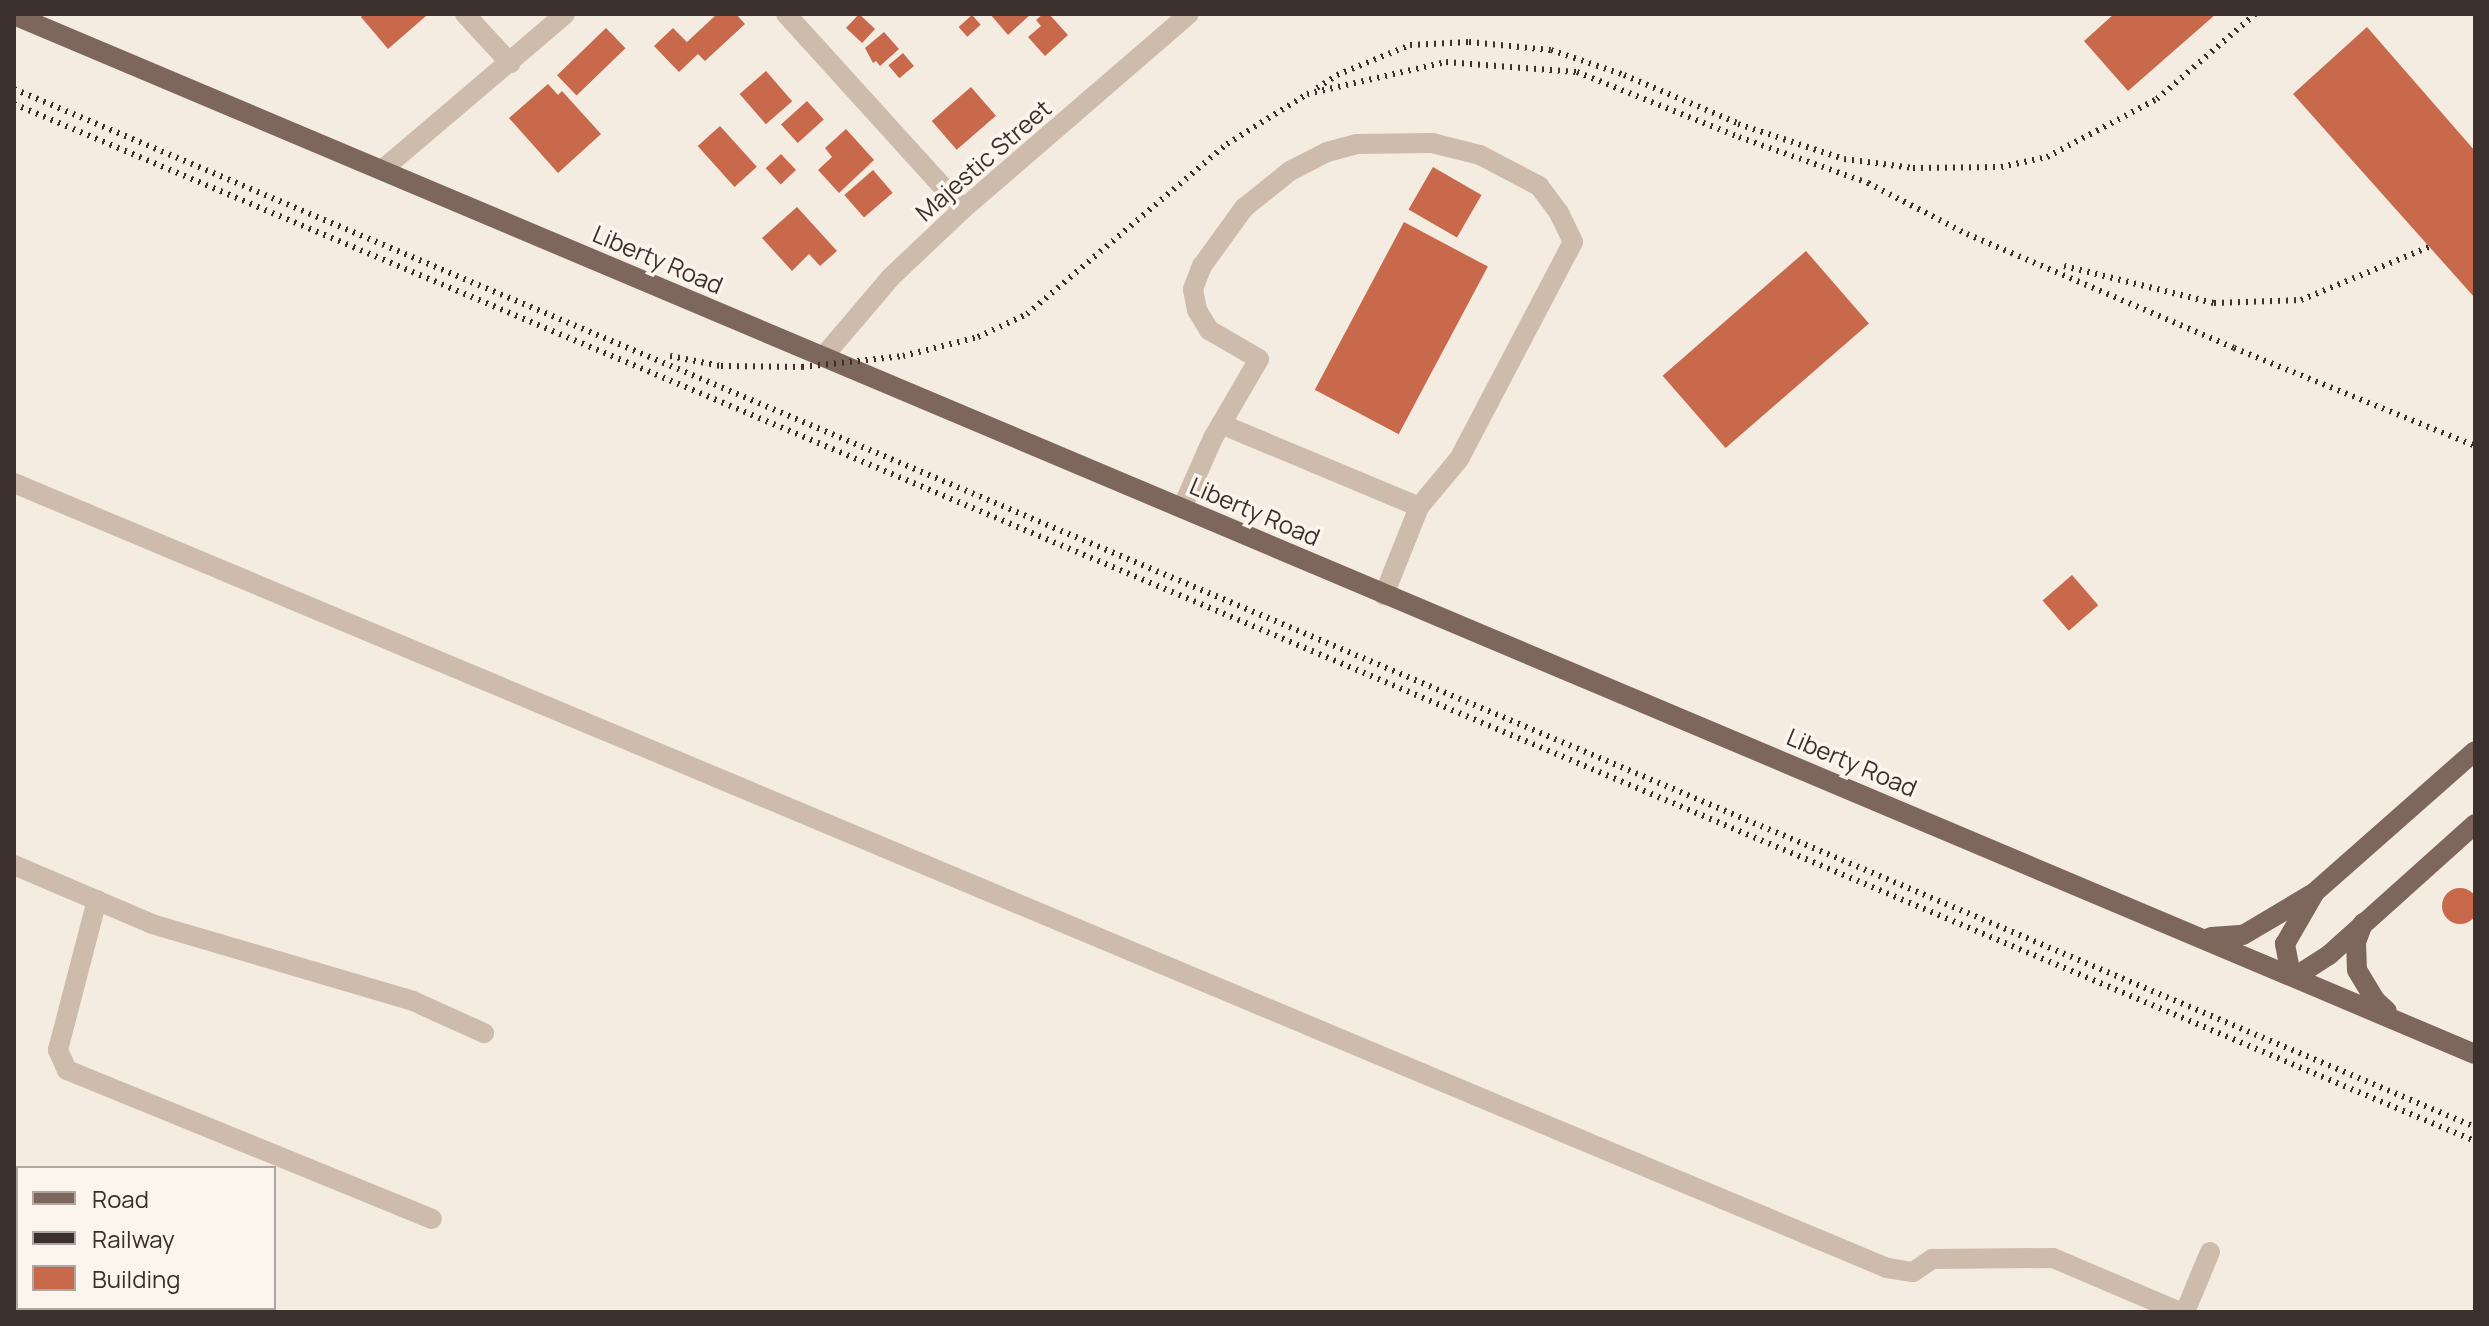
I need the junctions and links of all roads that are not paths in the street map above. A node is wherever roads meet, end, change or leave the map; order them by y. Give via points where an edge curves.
1 (465, 14) edge
2 (565, 14) edge
3 (786, 14) edge
4 (1189, 14) edge
5 (14, 15) edge
6 (510, 63) junction
7 (382, 170) junction
8 (963, 209) junction
9 (823, 357) junction
10 (1221, 424) junction
11 (14, 483) edge
12 (1419, 507) junction
13 (1182, 508) junction
14 (1384, 595) junction
15 (2475, 751) edge
16 (2475, 824) edge
17 (14, 865) edge
18 (2315, 892) junction
19 (97, 900) junction
20 (2363, 923) junction
21 (2201, 936) junction
22 (2291, 975) junction
23 (2418, 1030) junction
24 (484, 1033) dead end
25 (2475, 1054) edge
26 (432, 1219) dead end
27 (2210, 1252) dead end
28 (2182, 1312) edge

1 - 6 street
2 - 6 street
3 - 8 street
4 - 8 street, Majestic Street
5 - 7 main road, Liberty Road
6 - 7 street
7 - 9 main road, Liberty Road
8 - 9 street, Majestic Street via 891,277
9 - 13 main road, Liberty Road
10 - 12 street
10 - 12 street via 1259,359 1209,330 1193,289 1202,266 1244,208 1290,171 1357,144 1432,143 1480,155 1539,186 1573,242 1459,459
10 - 13 street
11 - 28 street via 1887,1268 1913,1272 1932,1259 2053,1258
12 - 14 street
13 - 14 main road, Liberty Road
14 - 21 main road, Liberty Road
15 - 18 main road
16 - 20 main road
17 - 19 street
18 - 21 main road via 2243,935
18 - 22 main road via 2285,944
19 - 24 street via 152,924 413,1001
19 - 26 street via 58,1050 67,1070
20 - 22 main road via 2322,960
20 - 23 main road via 2355,956 2364,986 2386,1011
21 - 22 main road, Liberty Road
22 - 23 main road, Liberty Road
23 - 25 main road, Liberty Road
27 - 28 street

